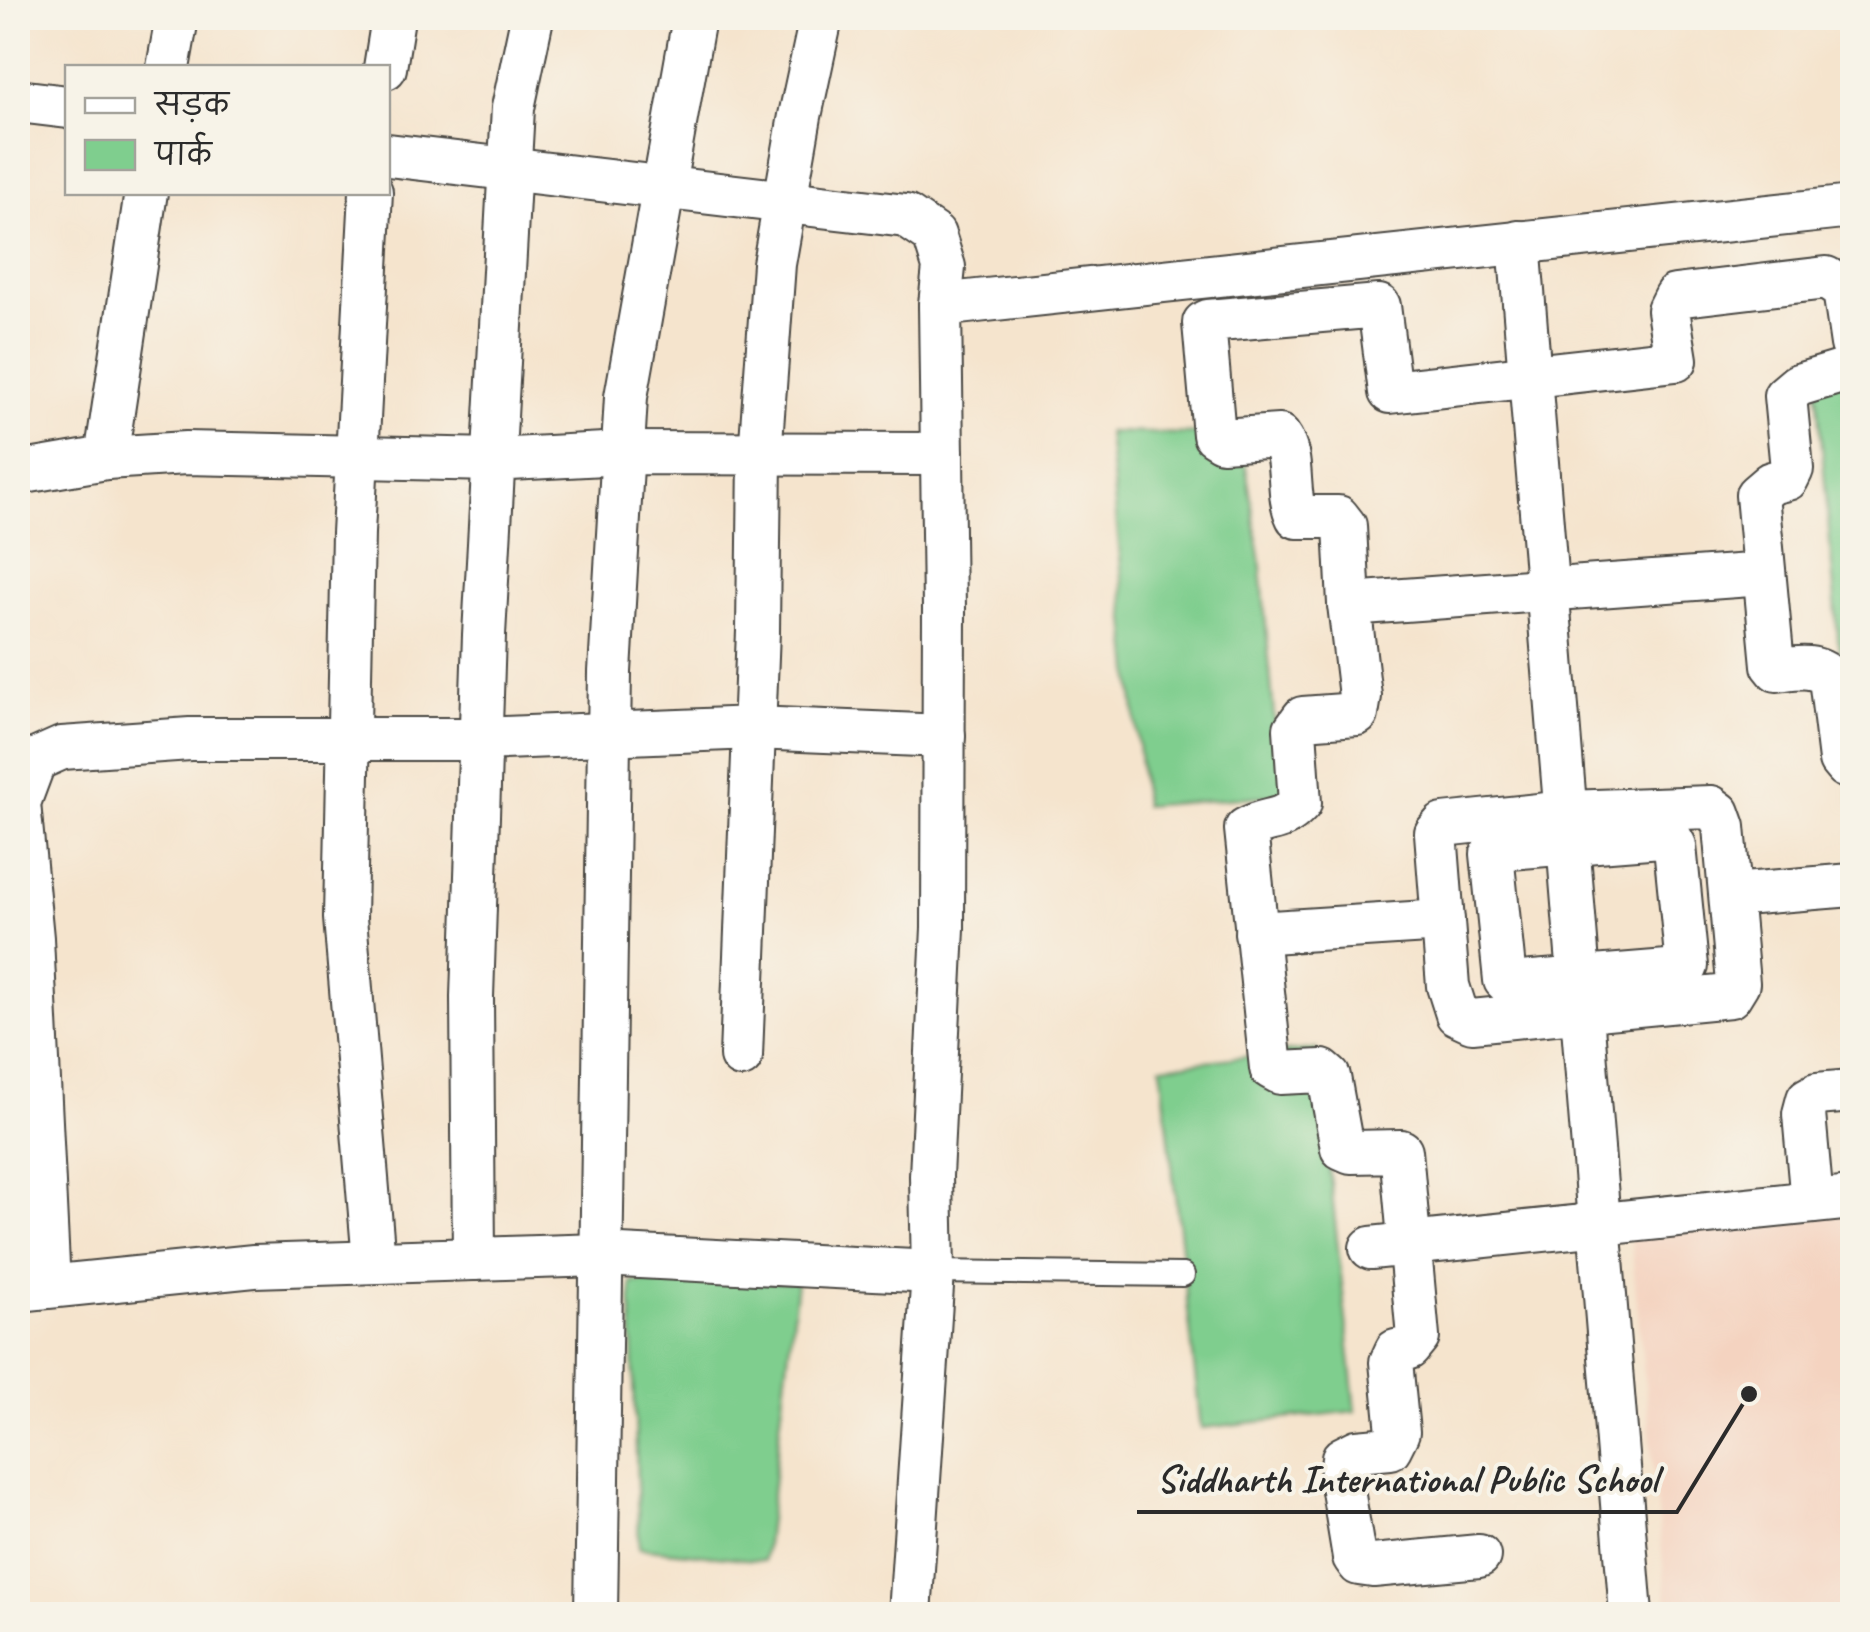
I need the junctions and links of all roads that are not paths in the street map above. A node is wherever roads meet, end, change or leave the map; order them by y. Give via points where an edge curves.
1 (177, 18) edge
2 (393, 18) edge
3 (532, 18) edge
4 (694, 18) edge
5 (822, 18) edge
6 (169, 65) edge
7 (385, 65) edge
8 (18, 101) edge
9 (65, 107) edge
10 (390, 155) edge
11 (510, 169) junction
12 (663, 186) junction
13 (146, 195) edge
14 (371, 195) edge
15 (785, 203) junction
16 (1852, 206) edge
17 (1519, 242) junction
18 (940, 304) junction
19 (1852, 344) edge
20 (1852, 361) edge
21 (1530, 376) junction
22 (622, 453) junction
23 (942, 454) junction
24 (358, 455) junction
25 (760, 455) junction
26 (106, 458) junction
27 (494, 460) junction
28 (18, 473) edge
29 (1764, 574) junction
30 (1548, 590) junction
31 (1349, 604) junction
32 (754, 728) junction
33 (610, 733) junction
34 (944, 736) junction
35 (350, 738) junction
36 (481, 739) junction
37 (1852, 766) edge
38 (1568, 828) junction
39 (1852, 885) edge
40 (1731, 895) junction
41 (1443, 921) junction
42 (1256, 934) junction
43 (1580, 994) junction
44 (741, 1056) dead end
45 (1852, 1091) edge
46 (1832, 1200) edge
47 (1600, 1224) junction
48 (1391, 1246) junction
49 (601, 1255) junction
50 (474, 1259) junction
51 (374, 1262) junction
52 (933, 1272) junction
53 (1183, 1275) dead end
54 (33, 1288) edge
55 (1479, 1556) dead end
56 (596, 1614) edge
57 (910, 1614) edge
58 (1632, 1614) edge

1 - 6 street
2 - 7 street
3 - 11 street via 513,108
4 - 12 street
5 - 15 street
8 - 9 street
10 - 11 street
11 - 12 street
11 - 27 street
12 - 15 street
12 - 22 street
13 - 26 street
14 - 24 street
15 - 18 street via 906,216 934,235 944,266
15 - 25 street
16 - 17 street
17 - 18 street
17 - 21 street
18 - 23 street
19 - 21 street via 1844,290 1826,278 1675,296 1668,310 1676,360
20 - 29 street via 1851,369 1798,385 1786,396 1792,469 1787,479 1757,495
21 - 30 street
21 - 31 street via 1390,392 1376,305 1204,324 1214,435 1279,436 1287,446 1297,517 1338,518 1345,526
22 - 25 street
22 - 27 street
22 - 33 street
23 - 25 street
23 - 34 street
24 - 26 street
24 - 27 street
24 - 35 street
25 - 32 street
26 - 28 street
27 - 36 street
29 - 30 street
29 - 37 street via 1773,665 1824,671 1830,678 1840,760
30 - 31 street
30 - 38 street
31 - 42 street via 1357,714 1303,718 1294,729 1300,803 1286,817 1246,829
32 - 33 street
32 - 34 street
32 - 44 street
33 - 36 street
33 - 49 street
34 - 52 street
35 - 36 street
35 - 51 street via 345,918
35 - 54 street via 190,739 62,748 35,760 19,803 32,938
36 - 50 street via 472,997
38 - 40 street via 1711,807 1724,827
38 - 41 street via 1444,825 1436,833
38 - 43 street
38 - 43 street via 1497,849 1492,857 1504,980
38 - 43 street via 1670,837 1687,957 1680,970
39 - 40 street
40 - 43 street via 1738,983 1730,996
41 - 42 street
41 - 43 street via 1457,1014 1472,1021
42 - 48 street via 1271,1068 1329,1077 1342,1148 1401,1151
43 - 47 street
45 - 46 street via 1817,1094 1804,1114
46 - 47 street
47 - 48 street
47 - 58 street
48 - 55 street via 1418,1337 1396,1351 1392,1362 1398,1432 1390,1448 1343,1458 1354,1556 1374,1566
49 - 50 street
49 - 52 street
49 - 56 street
50 - 51 street
51 - 54 street via 254,1266
52 - 53 lane
52 - 57 street

